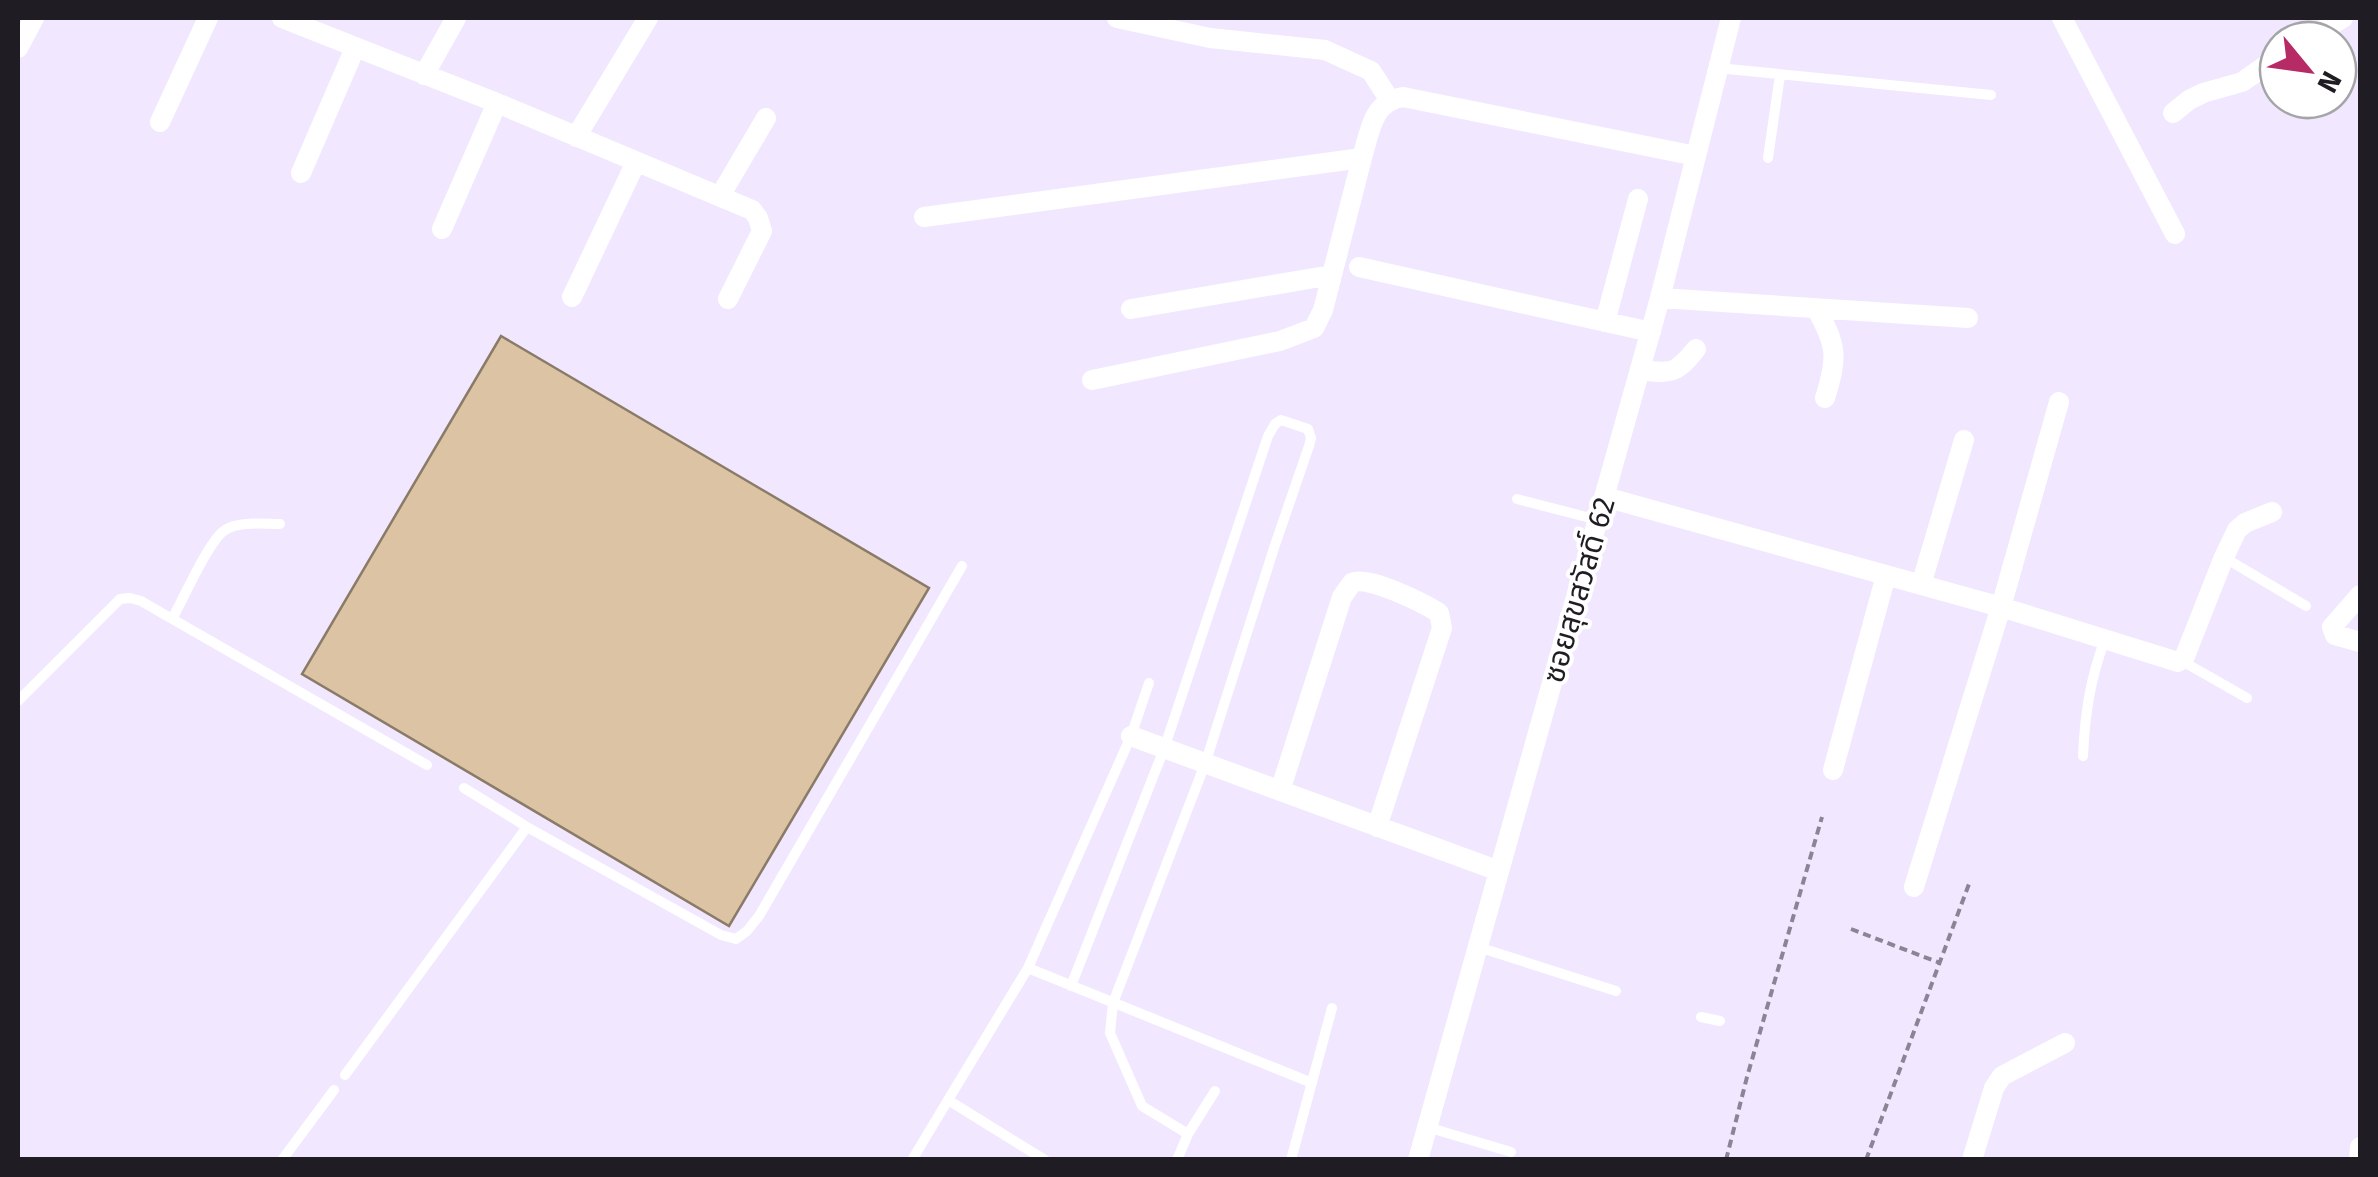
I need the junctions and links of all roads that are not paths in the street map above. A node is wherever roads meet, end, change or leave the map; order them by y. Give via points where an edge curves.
1 (34, 18) edge
2 (208, 18) edge
3 (282, 18) edge
4 (456, 18) edge
5 (648, 18) edge
6 (1118, 18) edge
7 (1731, 18) edge
8 (2062, 18) edge
9 (18, 48) edge
10 (355, 48) junction
11 (1718, 68) junction
12 (2258, 71) edge
13 (1780, 74) junction
14 (424, 76) junction
15 (1991, 95) dead end
16 (1389, 99) junction
17 (497, 104) junction
18 (2173, 113) dead end
19 (766, 118) dead end
20 (160, 122) dead end
21 (576, 138) junction
22 (1696, 156) junction
23 (1362, 158) junction
24 (1768, 158) dead end
25 (636, 162) junction
26 (302, 173) dead end
27 (720, 196) junction
28 (1638, 199) dead end
29 (924, 217) dead end
30 (442, 229) dead end
31 (2174, 234) dead end
32 (1359, 267) dead end
33 (1332, 276) junction
34 (572, 296) dead end
35 (1660, 298) junction
36 (728, 299) dead end
37 (1816, 308) junction
38 (1131, 309) dead end
39 (1968, 318) dead end
40 (1605, 322) junction
41 (1651, 332) junction
42 (1696, 349) dead end
43 (1640, 370) junction
44 (1092, 380) dead end
45 (1825, 398) dead end
46 (2058, 402) dead end
47 (1964, 440) dead end
48 (1605, 497) junction
49 (1517, 499) dead end
50 (2272, 512) dead end
51 (1598, 520) junction
52 (280, 524) dead end
53 (2224, 557) junction
54 (962, 566) dead end
55 (1886, 576) junction
56 (1921, 585) junction
57 (2360, 595) edge
58 (2306, 606) dead end
59 (2001, 607) junction
60 (172, 619) junction
61 (2105, 638) junction
62 (2360, 642) edge
63 (2182, 661) junction
64 (1149, 683) dead end
65 (2247, 698) dead end
66 (18, 701) edge
67 (1131, 736) junction
68 (1164, 749) junction
69 (2083, 756) dead end
70 (1205, 764) junction
71 (427, 766) dead end
72 (1833, 770) dead end
73 (464, 788) dead end
74 (1280, 791) junction
75 (527, 827) junction
76 (1378, 827) junction
77 (1500, 871) junction
78 (1914, 887) dead end
79 (1478, 948) junction
80 (1028, 968) junction
81 (1071, 986) junction
82 (1616, 991) dead end
83 (1113, 1003) junction
84 (1332, 1008) dead end
85 (1701, 1017) dead end
86 (1720, 1022) dead end
87 (2065, 1042) dead end
88 (344, 1074) dead end
89 (1312, 1083) junction
90 (334, 1090) dead end
91 (1215, 1092) dead end
92 (948, 1100) junction
93 (1427, 1127) junction
94 (1188, 1134) junction
95 (2360, 1147) edge
96 (1511, 1152) dead end
97 (282, 1160) edge
98 (912, 1160) edge
99 (1045, 1160) edge
100 (1177, 1160) edge
101 (1291, 1160) edge
102 (1418, 1160) edge
103 (1972, 1160) edge
104 (2358, 1160) edge

1 - 9 street
2 - 20 street
3 - 10 street
4 - 14 street
5 - 21 street
6 - 16 street via 1210,38 1325,50 1371,72
7 - 11 street, ซอยสุขสวัสดิ์ 62
8 - 31 street
10 - 14 street
10 - 26 street
11 - 13 lane
11 - 22 street, ซอยสุขสวัสดิ์ 62
12 - 18 street via 2188,100
13 - 15 lane
13 - 24 lane
14 - 17 street
16 - 22 street
16 - 23 street
17 - 21 street
17 - 30 street
19 - 27 street
21 - 25 street
22 - 35 street, ซอยสุขสวัสดิ์ 62
23 - 29 street
23 - 33 street
25 - 27 street
25 - 34 street
27 - 36 street via 752,210 762,230
28 - 40 street
32 - 40 street
33 - 38 street
33 - 44 street via 1314,328 1301,334
35 - 37 street
35 - 41 street, ซอยสุขสวัสดิ์ 62
37 - 39 street
37 - 45 street via 1834,350
40 - 41 street
41 - 43 street, ซอยสุขสวัสดิ์ 62
42 - 43 street via 1667,373
43 - 48 street, ซอยสุขสวัสดิ์ 62
46 - 59 street
47 - 56 street
48 - 51 street, ซอยสุขสวัสดิ์ 62
48 - 55 street
49 - 51 lane
50 - 53 street via 2237,530
51 - 77 street, ซอยสุขสวัสดิ์ 62
52 - 60 lane via 226,529
53 - 58 lane
53 - 63 street
54 - 75 lane via 759,916 736,939
55 - 56 street
55 - 72 street
56 - 59 street
57 - 62 street via 2332,627
59 - 61 street
59 - 78 street
60 - 66 lane via 141,600 120,600
60 - 71 lane
61 - 63 street
61 - 69 lane via 2088,692
63 - 65 lane
64 - 67 lane
67 - 68 street
67 - 80 lane
68 - 70 street
68 - 70 lane via 1268,436 1282,420 1298,425 1308,430 1309,446
68 - 81 lane
70 - 74 street
70 - 83 lane
73 - 75 lane
74 - 76 street
74 - 76 street via 1342,597 1364,580 1439,613 1442,628
75 - 88 lane
76 - 77 street
77 - 79 street, ซอยสุขสวัสดิ์ 62
79 - 82 lane
79 - 93 street, ซอยสุขสวัสดิ์ 62
80 - 81 lane
80 - 92 lane
81 - 83 lane
83 - 89 lane
83 - 94 lane via 1110,1033 1142,1106
84 - 89 lane
85 - 86 lane
87 - 103 street via 2002,1076
89 - 101 lane
90 - 97 lane
91 - 94 lane
92 - 98 lane
92 - 99 lane
93 - 96 lane
93 - 102 street, ซอยสุขสวัสดิ์ 62
94 - 100 lane
95 - 104 street

